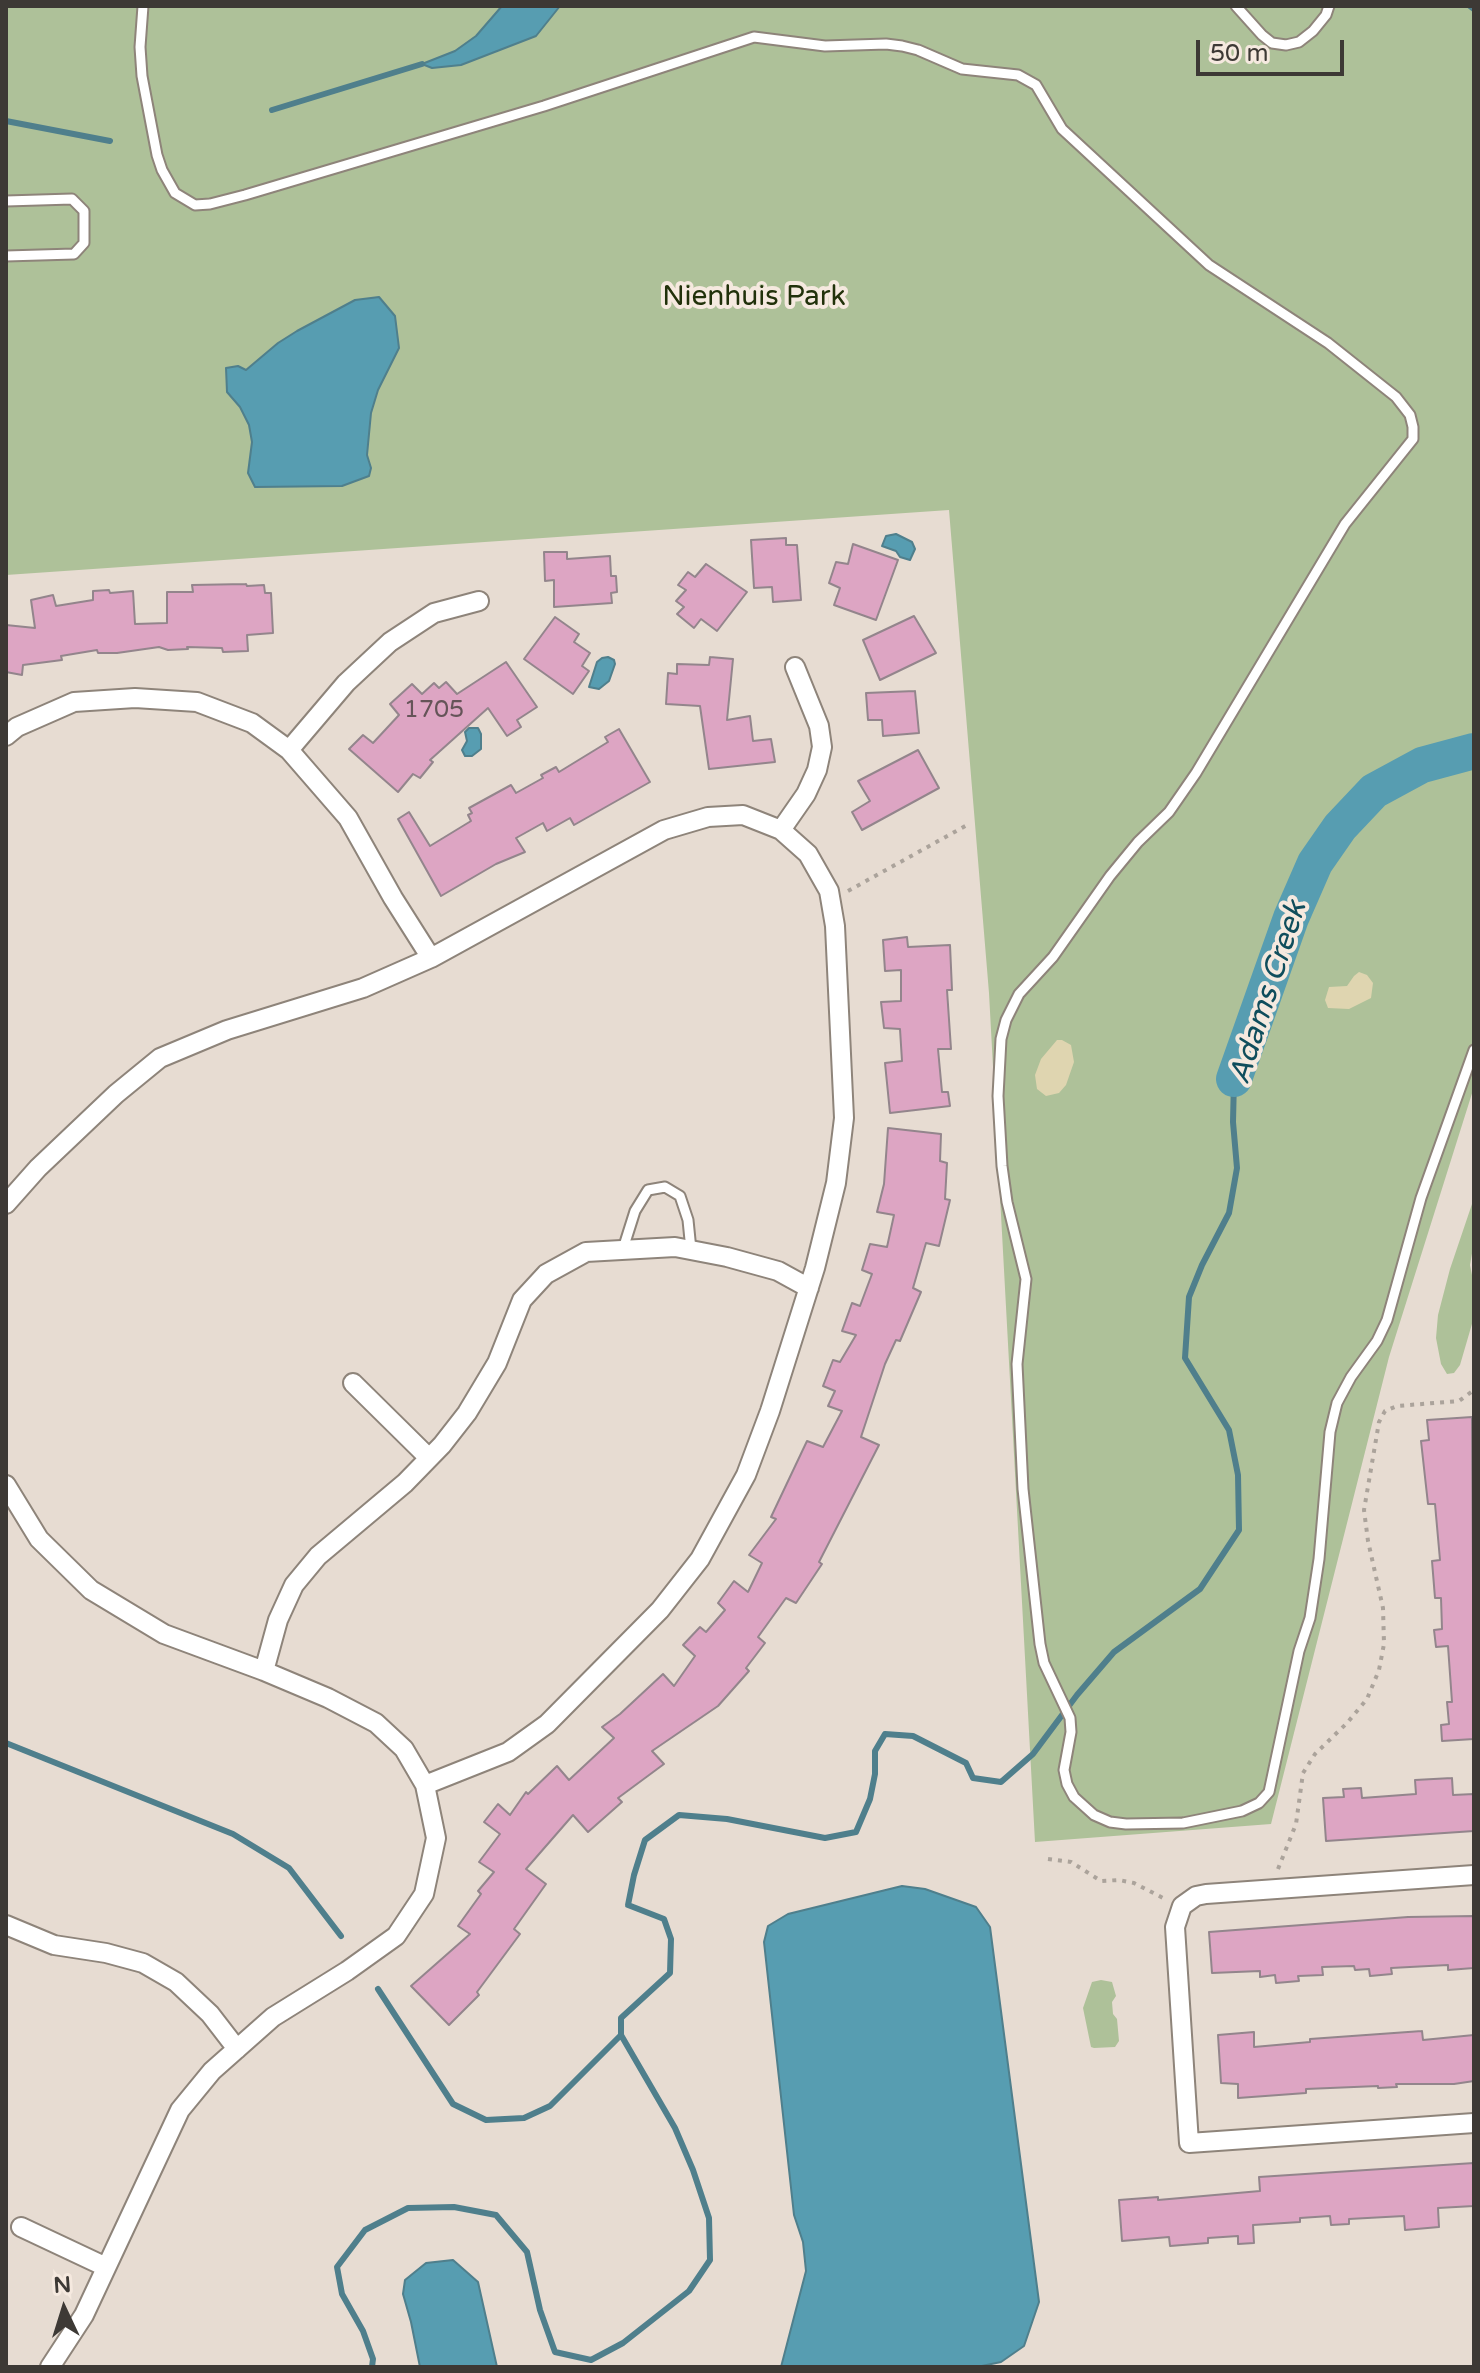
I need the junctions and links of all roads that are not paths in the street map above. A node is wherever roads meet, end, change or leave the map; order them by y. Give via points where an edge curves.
1 (143, 6) edge
2 (1236, 6) edge
3 (1329, 6) edge
4 (6, 201) edge
5 (6, 256) edge
6 (479, 601) dead end
7 (795, 667) dead end
8 (6, 736) edge
9 (289, 750) junction
10 (781, 830) junction
11 (431, 958) junction
12 (1474, 1050) edge
13 (6, 1204) edge
14 (623, 1249) junction
15 (691, 1250) junction
16 (809, 1288) junction
17 (353, 1383) dead end
18 (429, 1458) junction
19 (6, 1485) edge
20 (264, 1671) junction
21 (425, 1785) junction
22 (1474, 1875) edge
23 (6, 1925) edge
24 (237, 2049) junction
25 (1474, 2123) edge
26 (21, 2227) dead end
27 (106, 2267) junction
28 (50, 2367) edge

1 - 12 lane via 142,76 157,155 175,193 195,205 245,195 544,106 754,37 817,45 894,45 962,69 1018,75 1036,85 1062,129 1209,265 1328,343 1396,397 1410,415 1413,439 1345,524 1188,785 1019,994 1001,1039 999,1123 1007,1202 1026,1279 1017,1364 1023,1489 1040,1644 1070,1718 1067,1784 1084,1807 1110,1822 1205,1820 1242,1811 1269,1792 1310,1618 1337,1403 1387,1320 1425,1186
2 - 3 lane via 1272,43 1286,45 1313,31
4 - 5 lane via 72,199 84,211 84,243 74,254
6 - 9 street via 434,613 390,642 346,683
7 - 10 street via 822,747 806,794
8 - 9 street via 74,702 135,698 197,702 252,723
9 - 11 street via 348,818
10 - 11 street via 743,815 708,817 664,830
10 - 16 street via 808,854 829,891 835,926 844,1118 836,1183
11 - 13 street via 363,988 227,1030 160,1058 116,1094
14 - 15 street
14 - 15 lane via 648,1190 665,1187 680,1196
14 - 18 street via 586,1252 546,1274 522,1300 497,1363 467,1413
15 - 16 street via 778,1271
16 - 21 street via 746,1475 700,1559 660,1610 547,1724 508,1752
17 - 18 street
18 - 20 street via 318,1556 294,1585
19 - 20 street via 39,1539 91,1590 164,1634
20 - 21 street via 376,1723 404,1749
21 - 24 street via 436,1838 424,1894 396,1936 273,2017
22 - 25 street via 1206,1894 1174,1902 1189,2143
23 - 24 street via 54,1945 143,1963 176,1982
24 - 27 street via 180,2110
26 - 27 street
27 - 28 street via 84,2315

